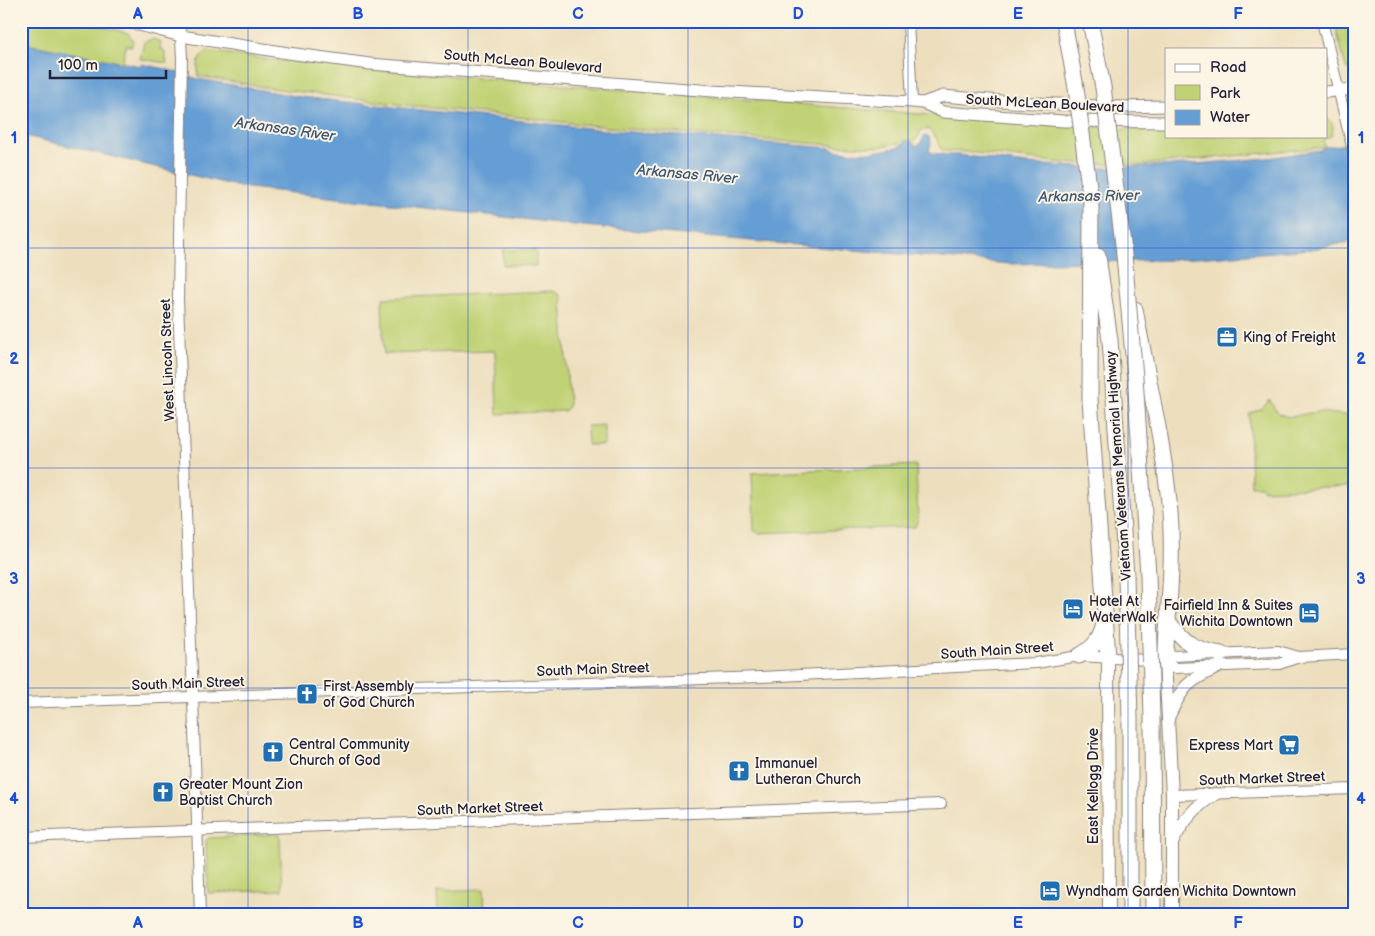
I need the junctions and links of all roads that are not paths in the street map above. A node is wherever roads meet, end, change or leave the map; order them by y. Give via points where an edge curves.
1 (124, 21) edge
2 (180, 21) edge
3 (908, 21) edge
4 (1064, 21) edge
5 (1090, 21) edge
6 (1322, 21) edge
7 (180, 36) junction
8 (1325, 48) edge
9 (1328, 74) edge
10 (1354, 89) edge
11 (1330, 92) edge
12 (918, 102) junction
13 (1165, 106) edge
14 (1165, 122) edge
15 (1354, 155) edge
16 (1091, 202) junction
17 (1123, 244) junction
18 (1105, 615) junction
19 (1167, 620) junction
20 (1354, 654) edge
21 (1079, 656) junction
22 (1108, 657) junction
23 (1220, 660) junction
24 (1165, 661) junction
25 (193, 697) junction
26 (21, 703) edge
27 (1167, 720) junction
28 (1354, 789) edge
29 (1215, 794) junction
30 (1172, 795) junction
31 (940, 804) dead end
32 (197, 832) junction
33 (21, 837) edge
34 (1172, 843) junction
35 (200, 915) edge
36 (1109, 915) edge
37 (1130, 915) edge
38 (1153, 915) edge
39 (1172, 915) edge

1 - 7 main road, South McLean Boulevard
2 - 7 street, West Lincoln Street
3 - 12 street
4 - 16 highway, Vietnam Veterans Memorial Highway, bridge
5 - 17 highway, Vietnam Veterans Memorial Highway, bridge via 1103,87
6 - 8 street
7 - 12 main road, South McLean Boulevard via 370,64 713,91
7 - 25 street, West Lincoln Street via 178,300
9 - 11 street
10 - 11 main road
11 - 15 street via 1345,122
12 - 13 main road, South McLean Boulevard via 943,96 1112,107
12 - 14 main road, South McLean Boulevard via 943,112 1063,120
16 - 18 highway via 1090,399
16 - 37 highway, Vietnam Veterans Memorial Highway, bridge via 1110,340 1126,576
17 - 19 highway, bridge via 1164,460 1171,566
17 - 38 highway, Vietnam Veterans Memorial Highway, bridge via 1148,575
18 - 21 highway via 1097,644
18 - 22 highway
19 - 23 highway via 1182,639
19 - 24 highway
20 - 23 street, South Main Street via 1299,657 1278,651
21 - 22 street, South Main Street
21 - 25 street, South Main Street via 1036,663 761,677
22 - 24 street, South Main Street
22 - 36 main road, East Kellogg Drive
23 - 24 street, South Main Street via 1174,668
23 - 27 main road via 1186,686
24 - 27 main road
25 - 26 street, South Main Street
25 - 32 street, West Lincoln Street
27 - 30 main road
28 - 29 street, South Market Street
29 - 30 street, South Market Street
29 - 34 main road via 1189,814
30 - 34 main road
31 - 32 street, South Market Street
32 - 33 street, South Market Street
32 - 35 street, West Lincoln Street
34 - 39 main road

